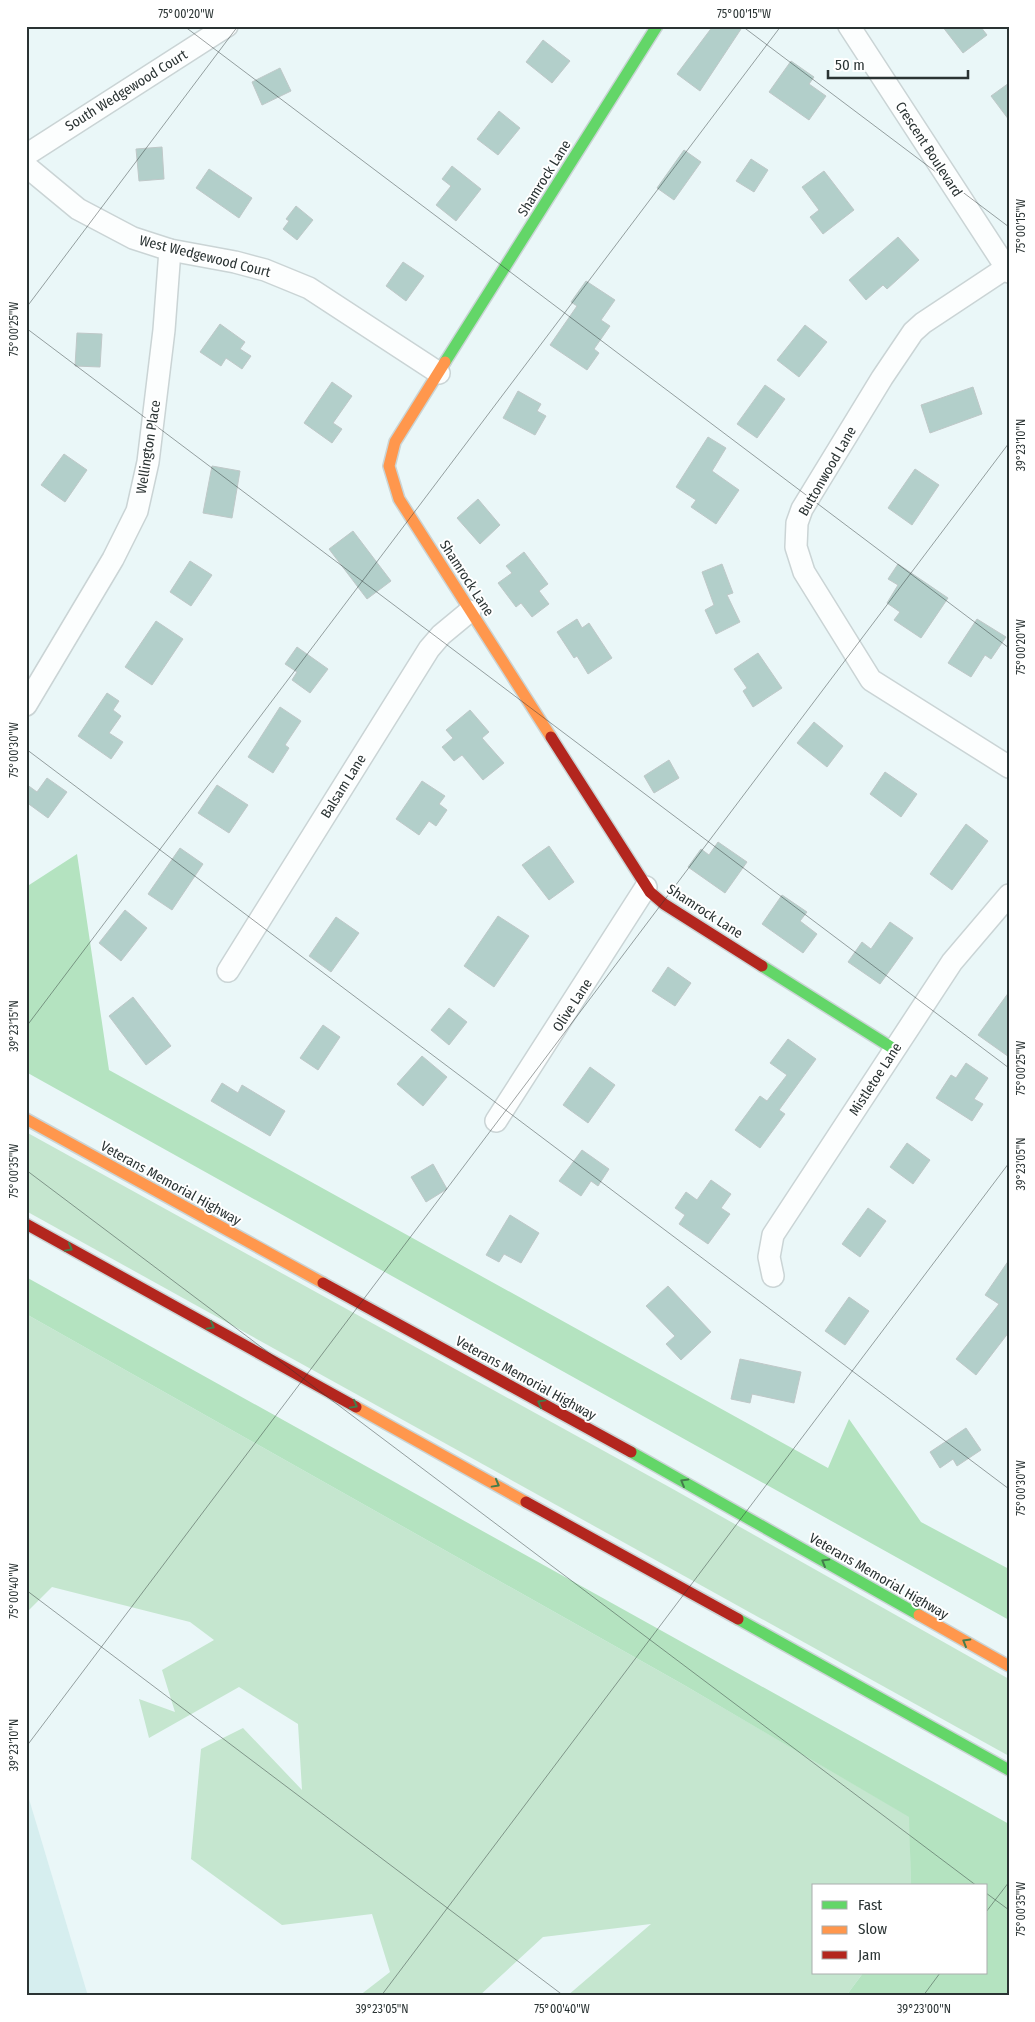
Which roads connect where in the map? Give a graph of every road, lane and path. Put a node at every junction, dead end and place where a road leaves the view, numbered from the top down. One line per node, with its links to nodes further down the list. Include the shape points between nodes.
1 (227, 26): 4 (street, South Wedgewood Court)
2 (657, 26): 8 (main road, Shamrock Lane)
3 (849, 26): 7 (street, Crescent Boulevard)
4 (26, 155)
5 (26, 166): 6 (street, West Wedgewood Court, via 84,212 133,238)
6 (170, 250): 8 (street, West Wedgewood Court, via 265,270 309,288); 10 (street, Wellington Place, via 148,462 137,510 113,559)
7 (1008, 269): 11 (street, Buttonwood Lane, via 922,323 913,332 802,509 797,523 796,547 804,572 871,680)
8 (439, 373): 9 (main road, Shamrock Lane, via 395,442 389,466 398,499)
9 (470, 611): 12 (main road, Shamrock Lane); 14 (street, Balsam Lane, via 429,649)
10 (26, 705)
11 (1009, 767)
12 (646, 887): 15 (main road, Shamrock Lane, via 664,904); 17 (street, Olive Lane)
13 (1009, 895): 15 (street, Mistletoe Lane, via 952,962)
14 (228, 971)
15 (894, 1049): 19 (street, Mistletoe Lane, via 773,1235 769,1257)
16 (26, 1119): 20 (main road, Veterans Memorial Highway, one-way to 16, via 677,1478)
17 (496, 1121)
18 (26, 1224): 21 (main road, one-way to 21)
19 (773, 1276)
20 (1009, 1666)
21 (1009, 1770)

